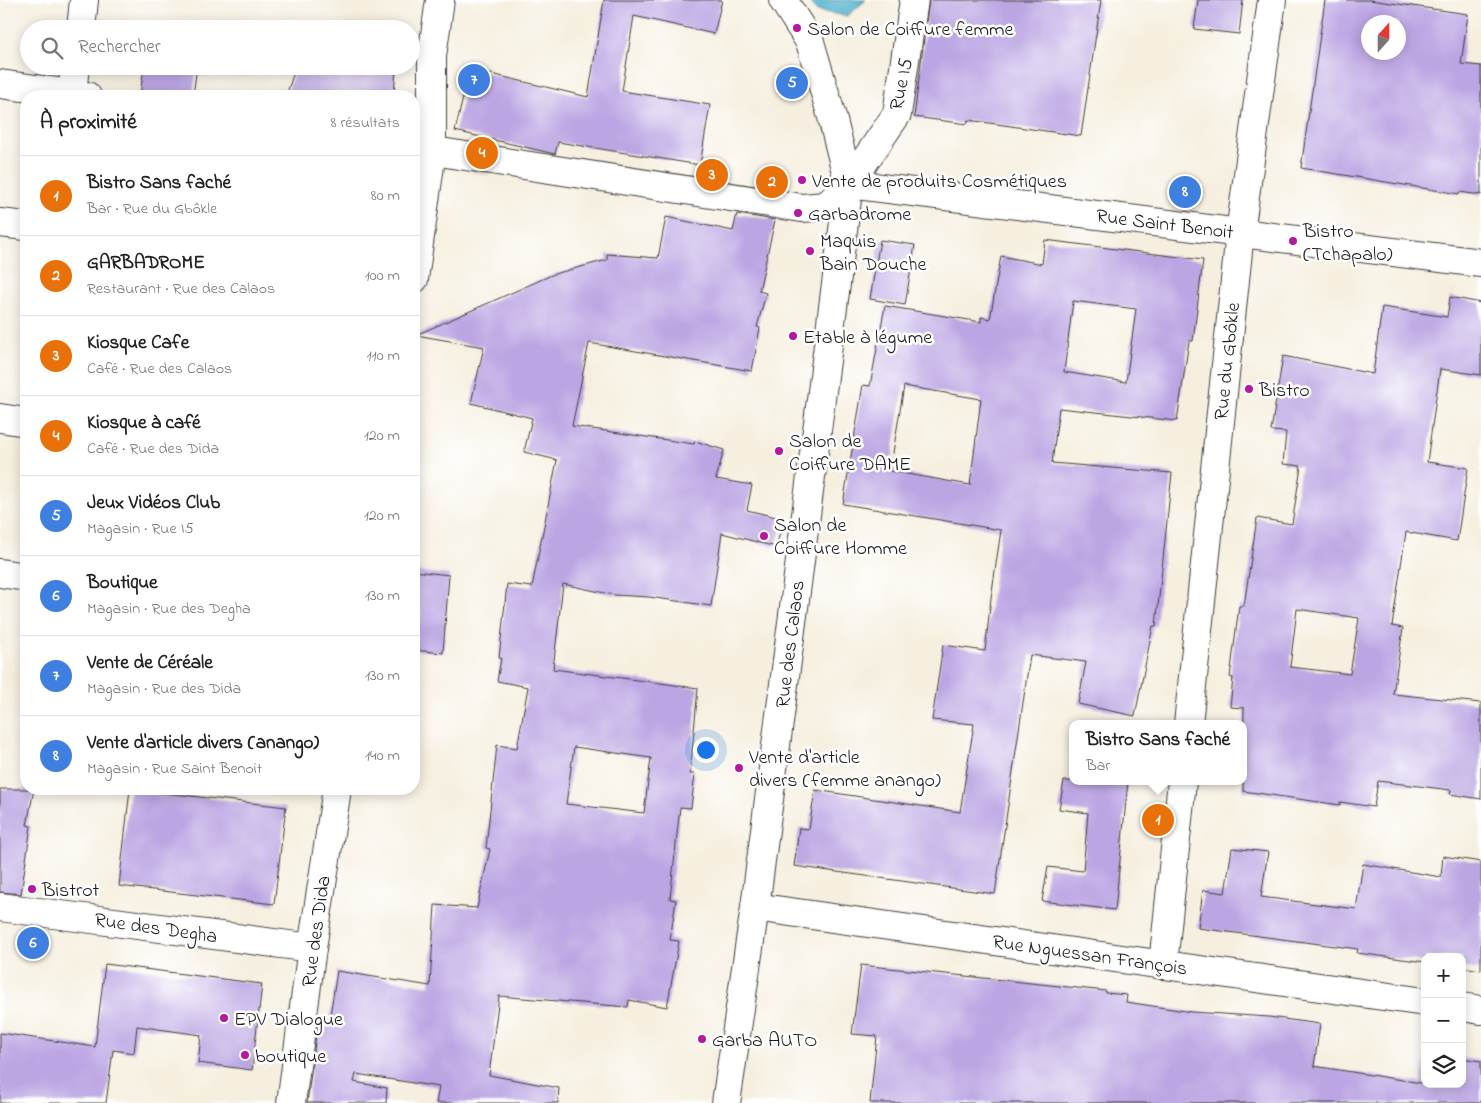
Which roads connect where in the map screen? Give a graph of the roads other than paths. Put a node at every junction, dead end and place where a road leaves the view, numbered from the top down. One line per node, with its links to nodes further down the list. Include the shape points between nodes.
1 (84, 0): 6 (street)
2 (440, 0): 11 (street)
3 (783, 0): 12 (street, via 810,42)
4 (914, 0): 12 (street, Rue I5, via 897,114)
5 (1272, 0): 16 (street, Rue du Gbôkle)
6 (81, 20)
7 (77, 75): 10 (street)
8 (0, 84): 9 (street)
9 (43, 90)
10 (78, 90)
11 (423, 150): 12 (street, Rue I5, via 802,208 826,206); 13 (street)
12 (849, 184): 16 (street, Rue Saint Benoit); 26 (street, Rue des Calaos)
13 (420, 193)
14 (0, 223): 15 (street)
15 (20, 225)
16 (1240, 233): 17 (street, Rue Saint Benoit); 22 (street, Rue du Gbôkle)
17 (1481, 263)
18 (0, 418): 19 (street)
19 (20, 421)
20 (0, 573): 21 (street)
21 (20, 576)
22 (1188, 720)
23 (1182, 785): 28 (street)
24 (336, 795): 27 (street, Rue des Dida)
25 (0, 907): 27 (street, Rue des Degha)
26 (754, 907): 28 (street, Rue Nguessan François); 33 (street, Rue des Calaos)
27 (312, 948): 32 (street, Rue des Dida)
28 (1163, 965): 29 (street, Rue Nguessan François)
29 (1421, 1001)
30 (1466, 1008): 31 (street)
31 (1481, 1010)
32 (291, 1103)
33 (726, 1103)

